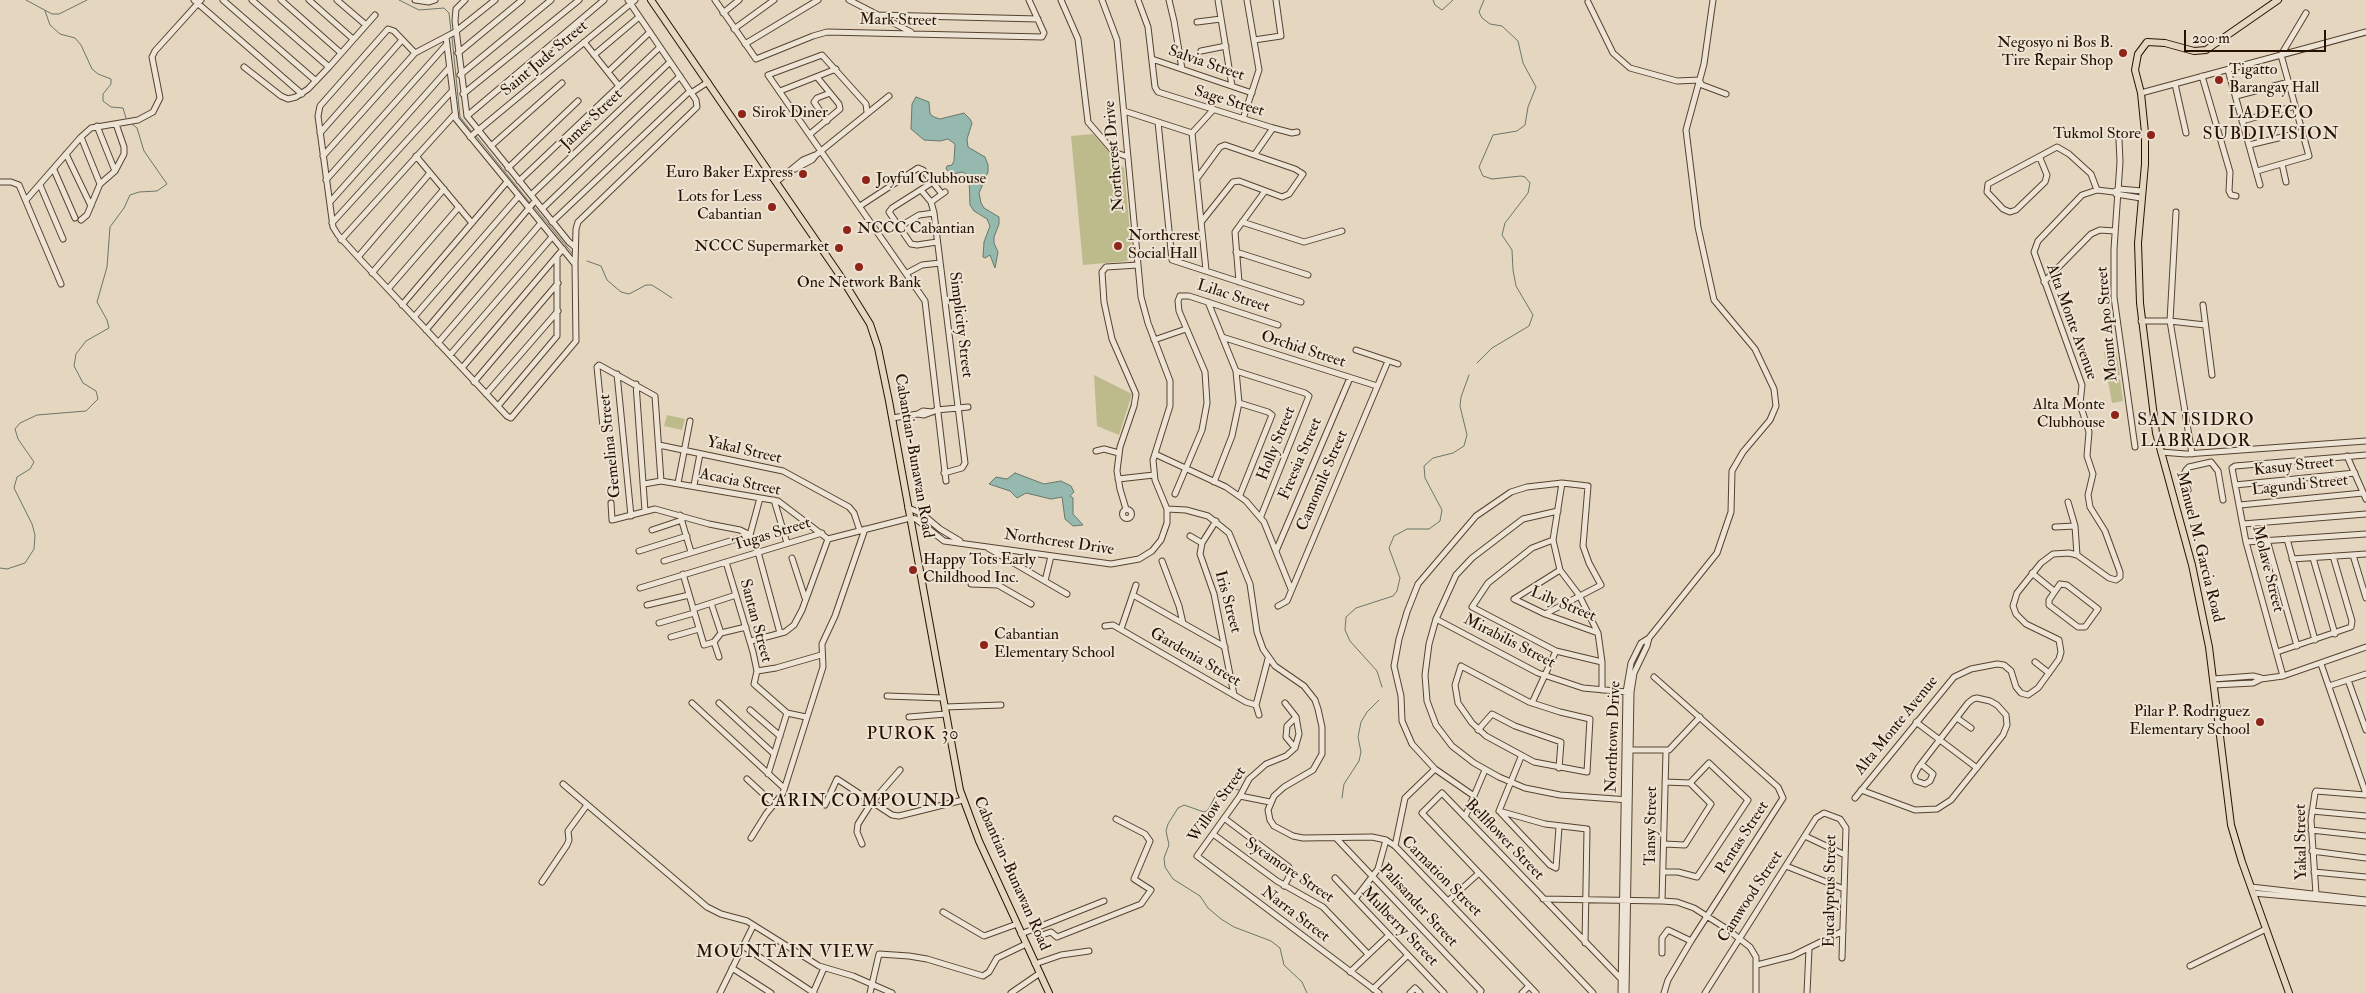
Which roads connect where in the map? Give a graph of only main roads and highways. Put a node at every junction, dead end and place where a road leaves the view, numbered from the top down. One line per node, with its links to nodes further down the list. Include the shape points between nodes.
1 (651, 0): 3 (main road, Cabantian-Bunawan Road, via 870,324 882,366 963,800)
2 (2278, 0): 4 (main road, Manuel M. Garcia Road, via 2206,50 2194,51 2156,41 2144,44 2136,60 2136,70 2145,133 2138,243 2141,322 2161,452 2192,565 2213,682 2231,825)
3 (1049, 993)
4 (2289, 993)

